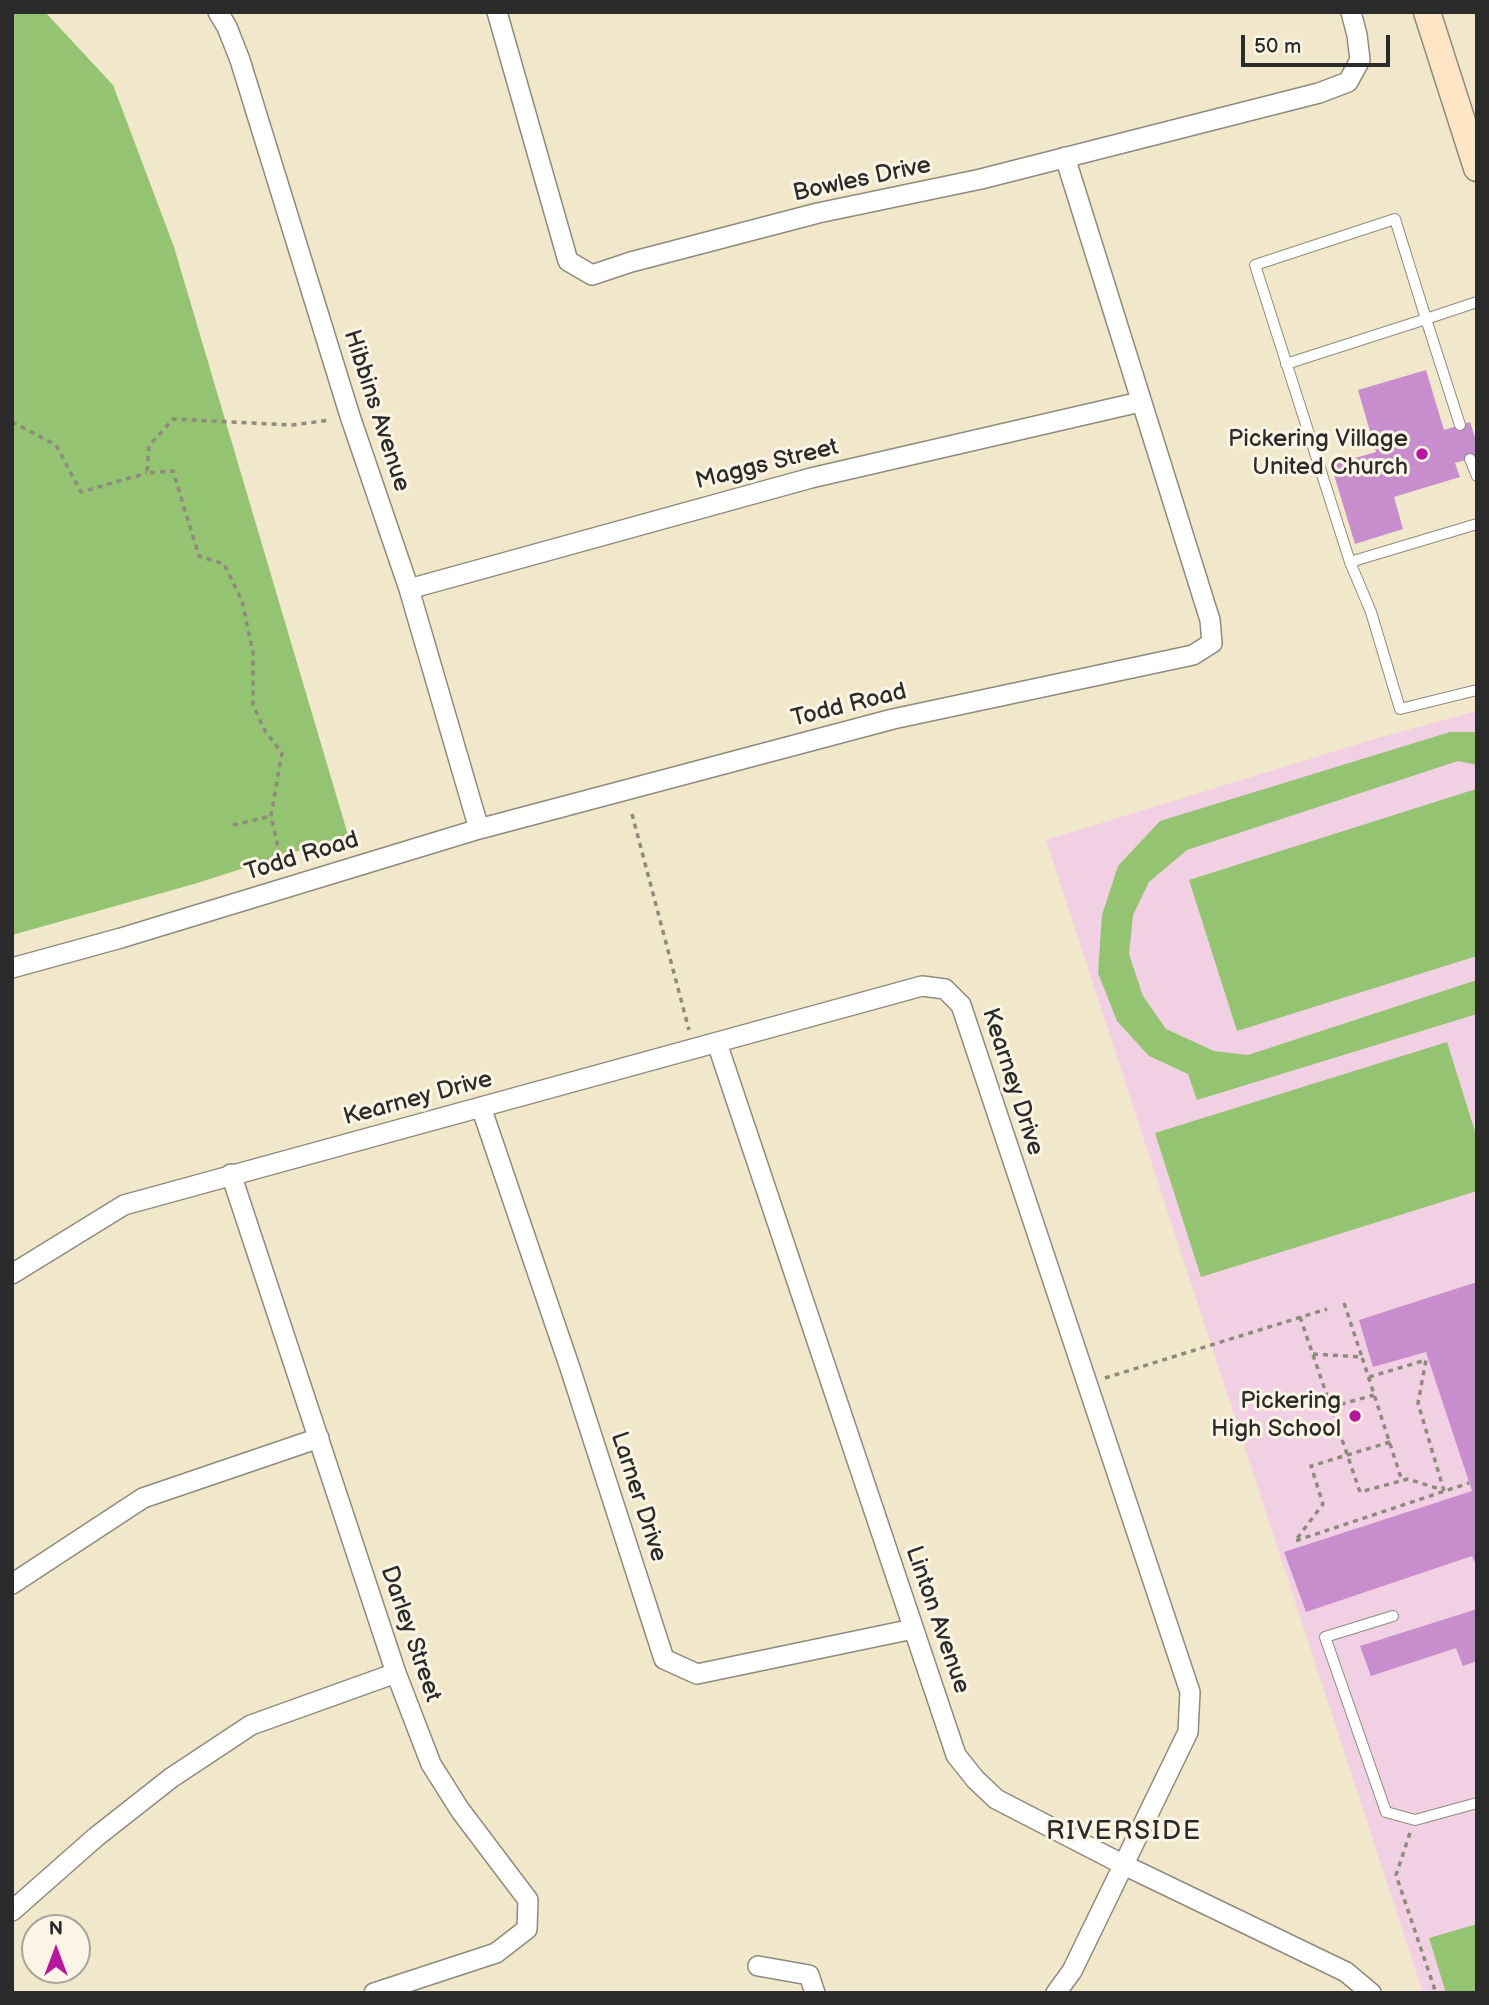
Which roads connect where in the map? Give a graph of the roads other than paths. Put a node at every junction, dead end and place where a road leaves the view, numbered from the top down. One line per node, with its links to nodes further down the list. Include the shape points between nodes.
1 (218, 12): 16 (street, Hibbins Avenue, via 240,60 350,416)
2 (497, 12): 5 (street, Bowles Drive, via 568,261 592,275 818,214)
3 (1351, 12): 5 (street, Bowles Drive, via 1360,60 1348,82)
4 (1427, 12): 6 (street)
5 (1065, 157): 10 (street, Todd Road)
6 (1477, 168)
7 (1477, 302): 8 (lane)
8 (1426, 319): 9 (lane); 9 (lane, via 1395,219 1255,265); 11 (lane)
9 (1286, 364): 15 (lane)
10 (1140, 402): 16 (street, Maggs Street, via 811,478); 18 (street, Todd Road, via 1210,620 1212,643 1193,654 893,719)
11 (1460, 425)
12 (1470, 459): 13 (lane)
13 (1477, 476)
14 (1477, 524): 15 (lane)
15 (1350, 562): 17 (lane, via 1371,612 1400,709)
16 (409, 589): 18 (street, Hibbins Avenue)
17 (1477, 690)
18 (479, 829): 19 (street, Todd Road)
19 (12, 968)
20 (717, 1043): 21 (street, Kearney Drive); 27 (street, Linton Avenue); 30 (street, Kearney Drive, via 922,986 945,989 961,1004 1190,1692 1188,1732)
21 (481, 1107): 22 (street, Kearney Drive); 27 (street, Larner Drive, via 664,1659 697,1674)
22 (231, 1174): 23 (street, Kearney Drive, via 124,1205); 24 (street, Darley Street)
23 (12, 1274)
24 (318, 1438): 25 (street, via 143,1498); 28 (street, Darley Street)
25 (12, 1584)
26 (1393, 1616): 29 (lane, via 1325,1637 1386,1812 1415,1820)
27 (913, 1629): 30 (street, Linton Avenue, via 956,1755 975,1779 996,1799)
28 (396, 1673): 31 (street, via 251,1725 171,1778); 33 (street, Darley Street, via 431,1764 528,1900 527,1929 496,1953)
29 (1477, 1803)
30 (1122, 1864): 35 (street, Kearney Drive, via 1072,1970); 36 (street, Linton Avenue, via 1346,1972)
31 (12, 1911)
32 (758, 1966): 34 (street, via 809,1975)
33 (374, 1993)
34 (815, 1993)
35 (1056, 1993)
36 (1371, 1993)

